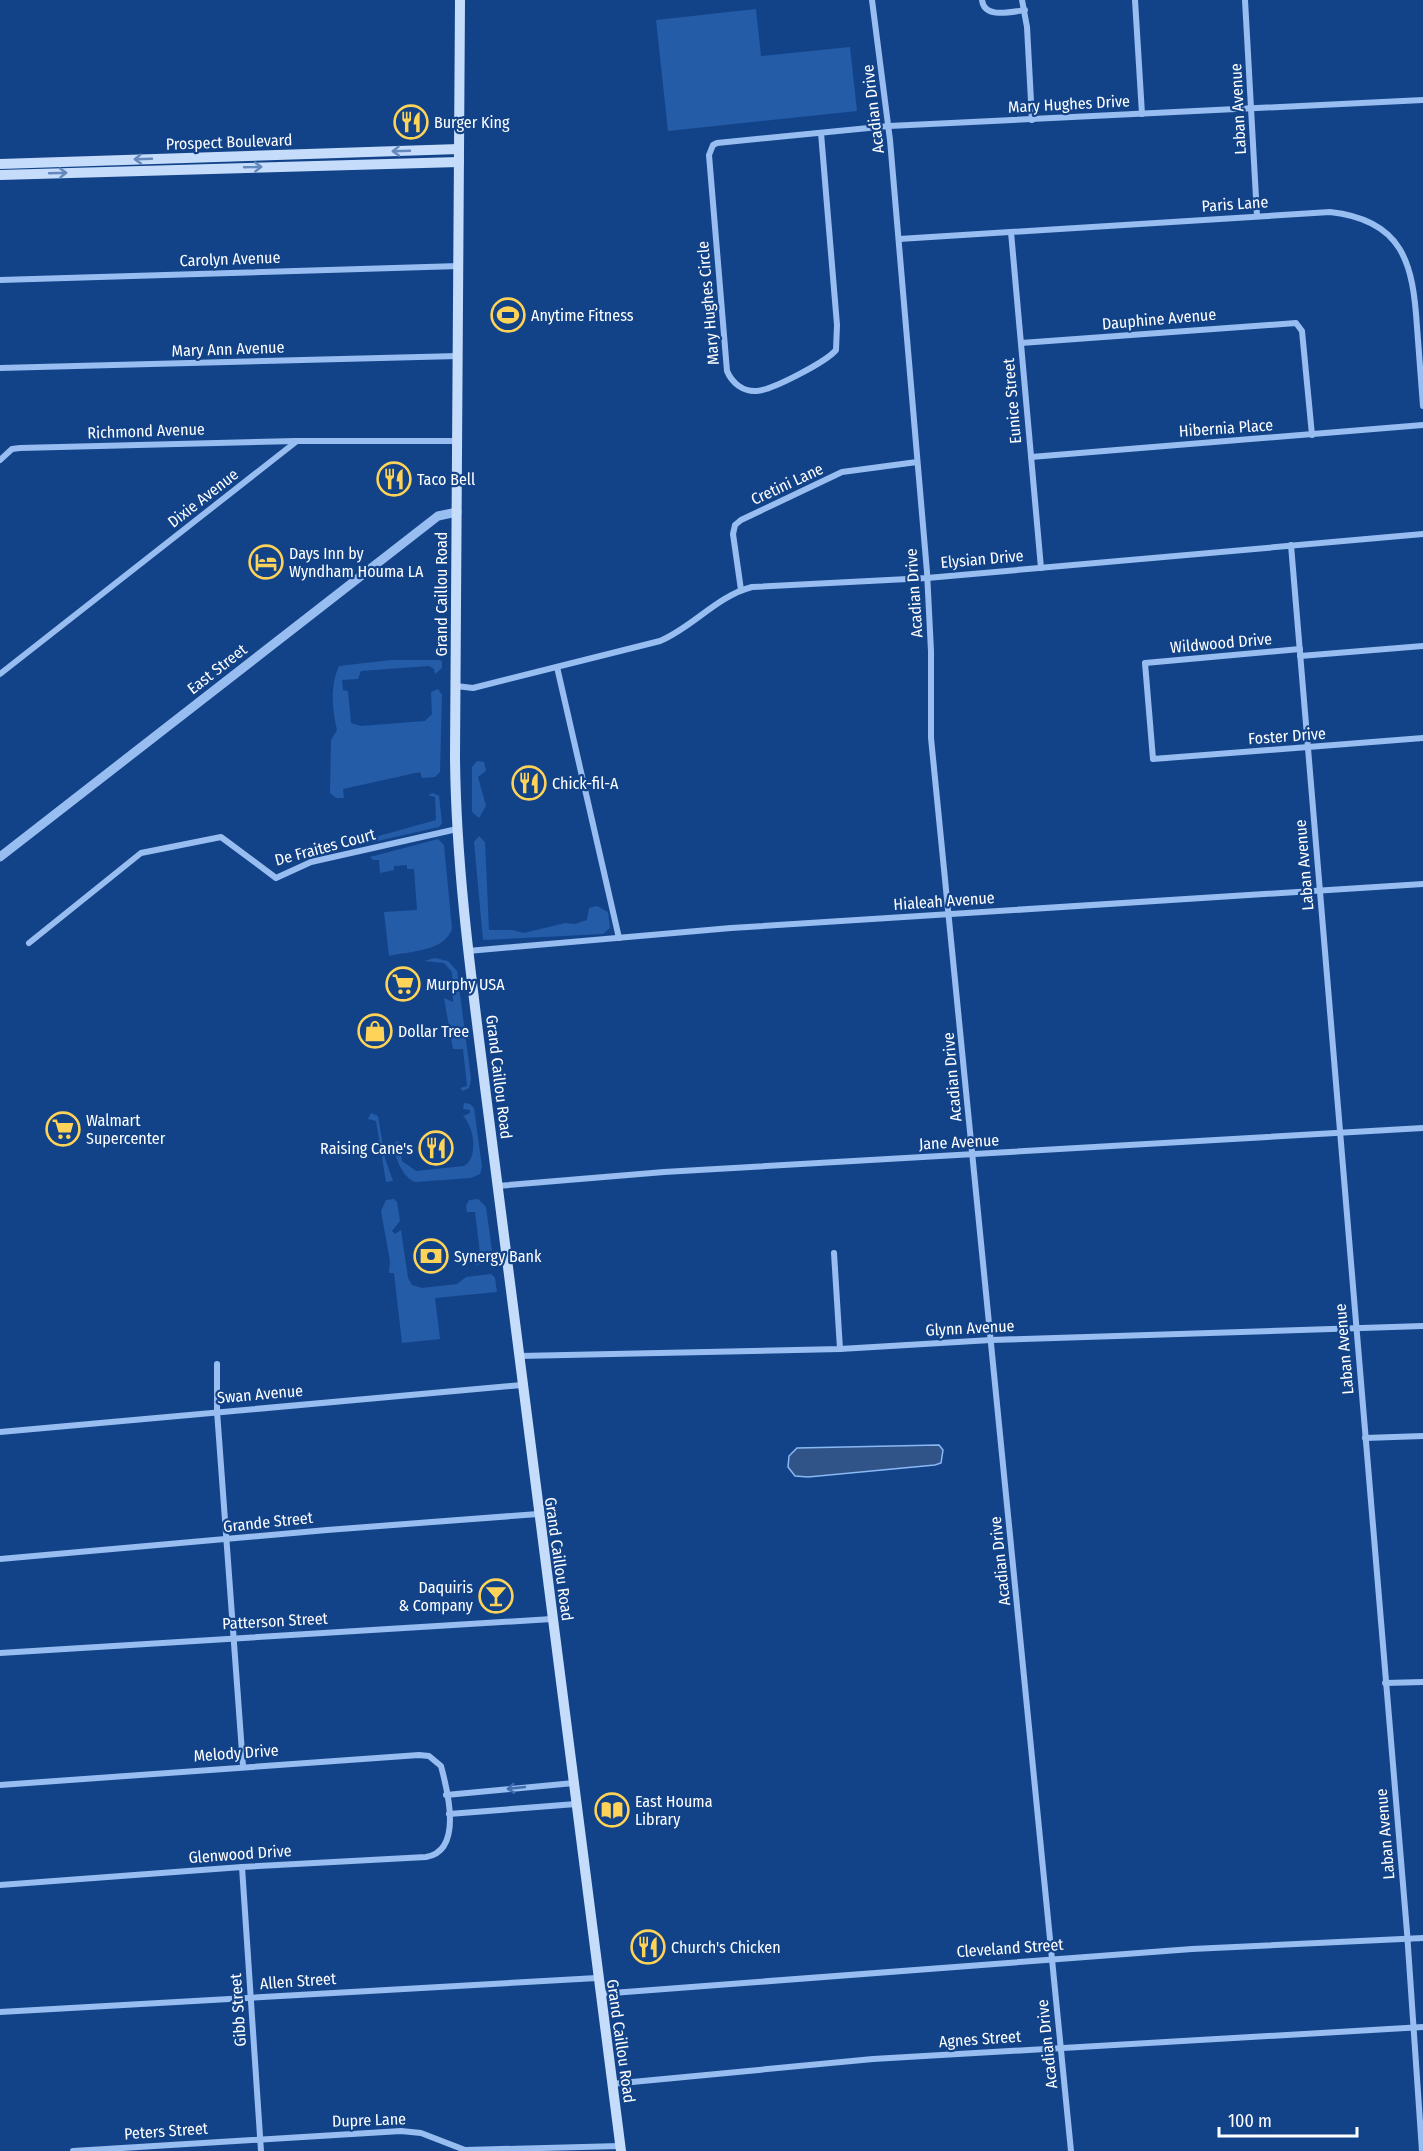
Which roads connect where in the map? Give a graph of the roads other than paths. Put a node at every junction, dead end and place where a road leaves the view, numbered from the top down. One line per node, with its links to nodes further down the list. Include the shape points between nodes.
1 (460, 0): 15 (main road, Grand Caillou Road)
2 (872, 0): 12 (street, Acadian Drive)
3 (982, 0): 7 (street, via 990,12)
4 (1022, 0): 7 (street)
5 (1135, 0): 10 (street)
6 (1245, 0): 9 (street, Laban Avenue)
7 (1025, 10): 11 (street)
8 (1423, 100): 9 (street, Mary Hughes Drive)
9 (1251, 109): 10 (street, Mary Hughes Drive); 19 (street, Laban Avenue)
10 (1142, 114): 11 (street, Mary Hughes Drive)
11 (1032, 120): 12 (street, Mary Hughes Drive)
12 (889, 126): 13 (street, Mary Hughes Drive); 21 (street, Acadian Drive)
13 (821, 133): 14 (street, Mary Hughes Drive); 14 (street, Mary Hughes Circle, via 836,350 822,363 756,391 736,384 728,371 709,155 710,148)
14 (717, 143)
15 (459, 149): 16 (main road, Grand Caillou Road); 17 (main road, Prospect Boulevard, one-way to 17)
16 (459, 162): 18 (main road, Prospect Boulevard, one-way to 16); 22 (main road, Grand Caillou Road)
17 (0, 164)
18 (0, 175)
19 (1257, 216): 20 (street, Paris Lane); 27 (street, Paris Lane, via 1349,214 1371,222 1400,249 1415,289)
20 (1011, 232): 21 (street, Paris Lane); 24 (street, Eunice Street)
21 (899, 239): 34 (street, Acadian Drive)
22 (460, 266): 23 (street, Carolyn Avenue); 25 (main road, Grand Caillou Road)
23 (0, 280)
24 (1021, 343): 29 (street, Dauphine Avenue, via 1289,322 1302,331); 32 (street, Eunice Street)
25 (458, 356): 26 (street, Mary Ann Avenue); 31 (main road, Grand Caillou Road)
26 (0, 368)
27 (1423, 406)
28 (1423, 425): 29 (street, Hibernia Place)
29 (1312, 435): 32 (street, Hibernia Place)
30 (297, 441): 31 (street); 33 (street, Richmond Avenue, via 20,448 12,449); 44 (street, Dixie Avenue)
31 (458, 441): 35 (main road, Grand Caillou Road)
32 (1031, 457): 38 (street, Eunice Street)
33 (0, 460)
34 (916, 462): 39 (street, Acadian Drive); 40 (street, Cretini Lane, via 842,472 741,520 735,525 734,534)
35 (457, 512): 45 (main road, Grand Caillou Road); 50 (street, East Street, via 438,516)
36 (1423, 534): 37 (street, Elysian Drive)
37 (1291, 545): 38 (street, Elysian Drive); 42 (street, Laban Avenue)
38 (1041, 568): 39 (street, Elysian Drive)
39 (927, 578): 40 (street, Elysian Drive); 53 (street, Acadian Drive, via 931,738)
40 (741, 590): 43 (street, Elysian Drive, via 669,637)
41 (1423, 646): 42 (street, Wildwood Drive)
42 (1300, 652): 47 (street, Laban Avenue); 48 (street, Wildwood Drive, via 1145,663)
43 (557, 667): 45 (street, Elysian Drive, via 473,688); 54 (street)
44 (0, 674)
45 (456, 686): 49 (main road, Grand Caillou Road)
46 (1423, 738): 47 (street, Foster Drive)
47 (1308, 748): 48 (street, Foster Drive); 52 (street, Laban Avenue)
48 (1152, 759)
49 (457, 829): 55 (street, De Fraites Court, via 311,862 276,878 220,837 141,853); 56 (main road, Grand Caillou Road)
50 (0, 857)
51 (1423, 884): 52 (street, Hialeah Avenue)
52 (1320, 891): 53 (street, Hialeah Avenue); 58 (street, Laban Avenue)
53 (948, 914): 54 (street, Hialeah Avenue); 59 (street, Acadian Drive)
54 (619, 938): 56 (street, Hialeah Avenue)
55 (29, 943)
56 (468, 951): 60 (main road, Grand Caillou Road)
57 (1423, 1128): 58 (street, Jane Avenue)
58 (1340, 1133): 59 (street, Jane Avenue); 63 (street, Laban Avenue)
59 (973, 1154): 60 (street, Jane Avenue); 64 (street, Acadian Drive)
60 (497, 1186): 66 (main road, Grand Caillou Road)
61 (834, 1253): 65 (street)
62 (1423, 1326): 63 (street, Glynn Avenue)
63 (1355, 1328): 64 (street, Glynn Avenue); 72 (street, Laban Avenue)
64 (991, 1340): 65 (street, Glynn Avenue); 91 (street, Acadian Drive)
65 (840, 1349): 66 (street, Glynn Avenue)
66 (519, 1356): 68 (main road, Grand Caillou Road)
67 (217, 1364): 69 (street)
68 (522, 1385): 69 (street, Swan Avenue); 73 (main road, Grand Caillou Road)
69 (218, 1411): 70 (street, Swan Avenue); 74 (street)
70 (0, 1432)
71 (1423, 1436): 72 (street)
72 (1365, 1438): 80 (street, Laban Avenue)
73 (538, 1514): 74 (street, Grande Street); 76 (main road, Grand Caillou Road)
74 (229, 1540): 75 (street, Grande Street); 77 (street)
75 (0, 1559)
76 (552, 1619): 77 (street, Patterson Street); 82 (main road, Grand Caillou Road)
77 (234, 1637): 78 (street, Patterson Street); 81 (street)
78 (0, 1653)
79 (1423, 1682): 80 (street)
80 (1386, 1683): 90 (street, Laban Avenue)
81 (243, 1766): 83 (street, Melody Drive); 84 (street, Melody Drive, via 429,1756 441,1766)
82 (574, 1783): 84 (street, one-way to 84); 85 (main road, Grand Caillou Road)
83 (0, 1785)
84 (446, 1795): 86 (street, Melody Drive)
85 (576, 1804): 86 (street); 92 (main road, Grand Caillou Road)
86 (448, 1814): 87 (street, Glenwood Drive, via 448,1840 434,1856)
87 (242, 1867): 88 (street, Glenwood Drive); 94 (street, Gibb Street)
88 (0, 1886)
89 (1423, 1938): 90 (street, Cleveland Street)
90 (1407, 1939): 91 (street, Cleveland Street); 97 (street, Laban Avenue)
91 (1052, 1959): 93 (street, Cleveland Street); 98 (street, Acadian Drive)
92 (597, 1978): 93 (main road, Grand Caillou Road); 94 (street, Allen Street)
93 (599, 1994): 99 (main road, Grand Caillou Road)
94 (251, 1997): 95 (street, Allen Street); 100 (street, Gibb Street)
95 (0, 2012)
96 (1423, 2027): 97 (street, Agnes Street)
97 (1413, 2028): 98 (street, Agnes Street); 105 (street, Laban Avenue)
98 (1061, 2047): 99 (street, Agnes Street, via 825,2062); 104 (street, Acadian Drive)
99 (611, 2084): 101 (main road, Grand Caillou Road)
100 (260, 2139): 101 (street, Dupre Lane, via 401,2131 421,2133 465,2150); 102 (street, Peters Street); 103 (street, Gibb Street)
101 (620, 2149)
102 (72, 2151)
103 (261, 2151)
104 (1071, 2151)
105 (1422, 2151)

